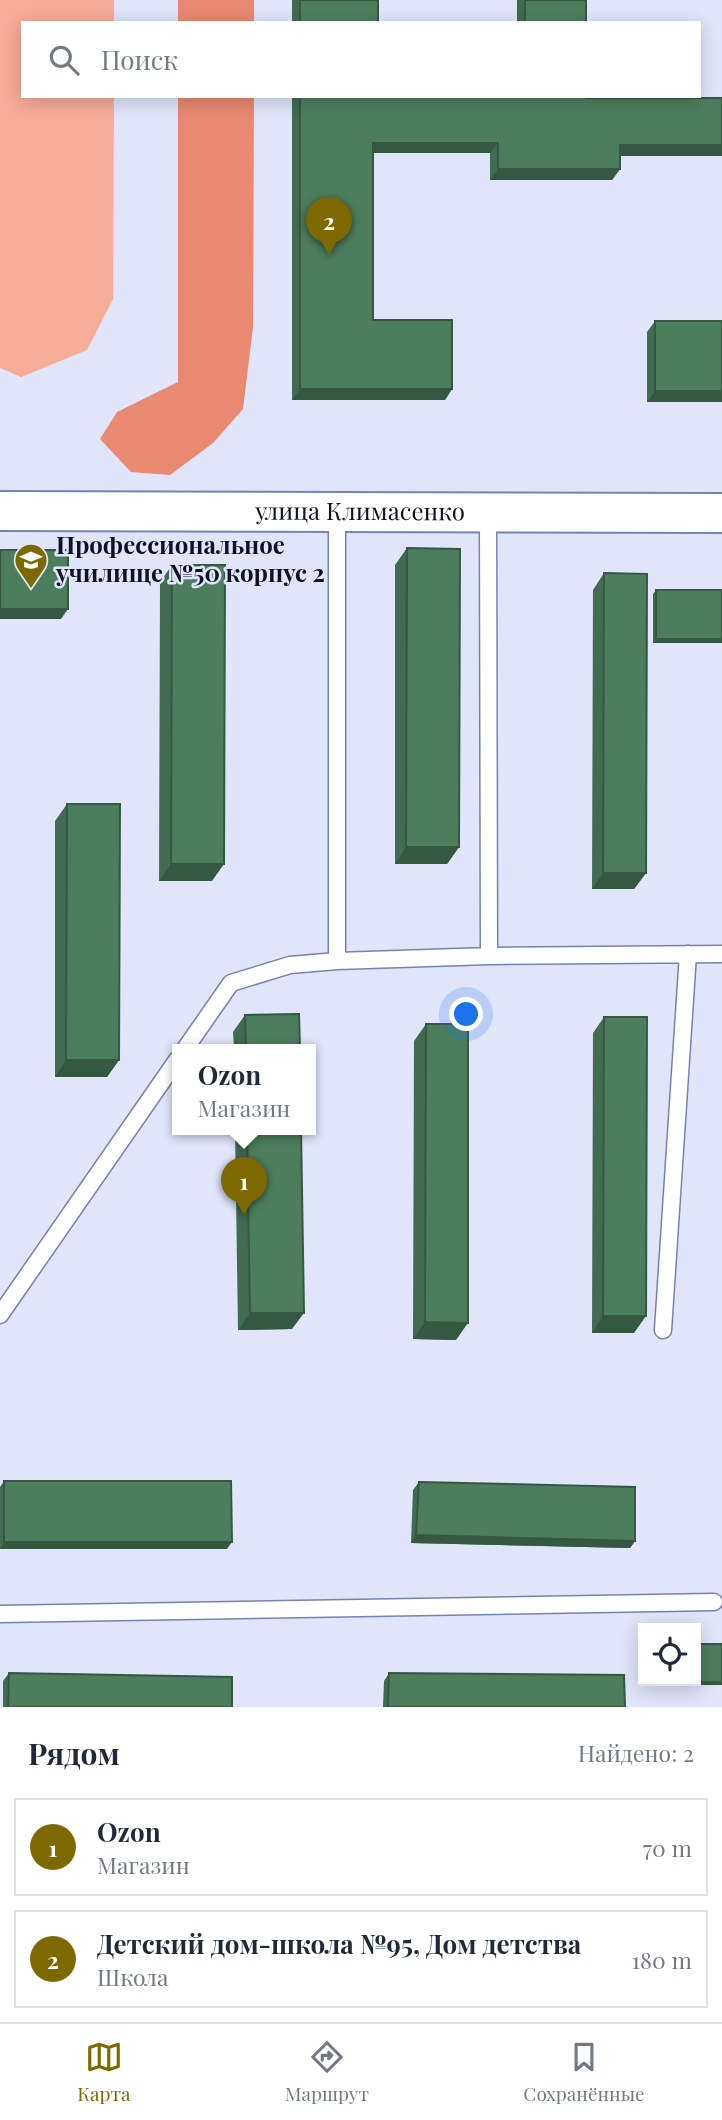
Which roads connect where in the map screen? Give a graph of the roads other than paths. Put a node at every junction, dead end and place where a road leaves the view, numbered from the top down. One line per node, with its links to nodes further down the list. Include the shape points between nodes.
1 (0, 511): 3 (street, улица Климасенко)
2 (488, 511): 3 (street, улица Климасенко); 4 (street, улица Климасенко); 7 (lane)
3 (338, 513): 8 (lane)
4 (722, 513)
5 (688, 954): 6 (lane); 7 (lane); 12 (lane)
6 (722, 954)
7 (489, 956): 8 (lane)
8 (337, 961): 9 (lane, via 290,965 231,983)
9 (188, 1044)
10 (172, 1067): 11 (lane)
11 (0, 1315)
12 (663, 1330)
13 (714, 1602): 14 (lane)
14 (0, 1614)

